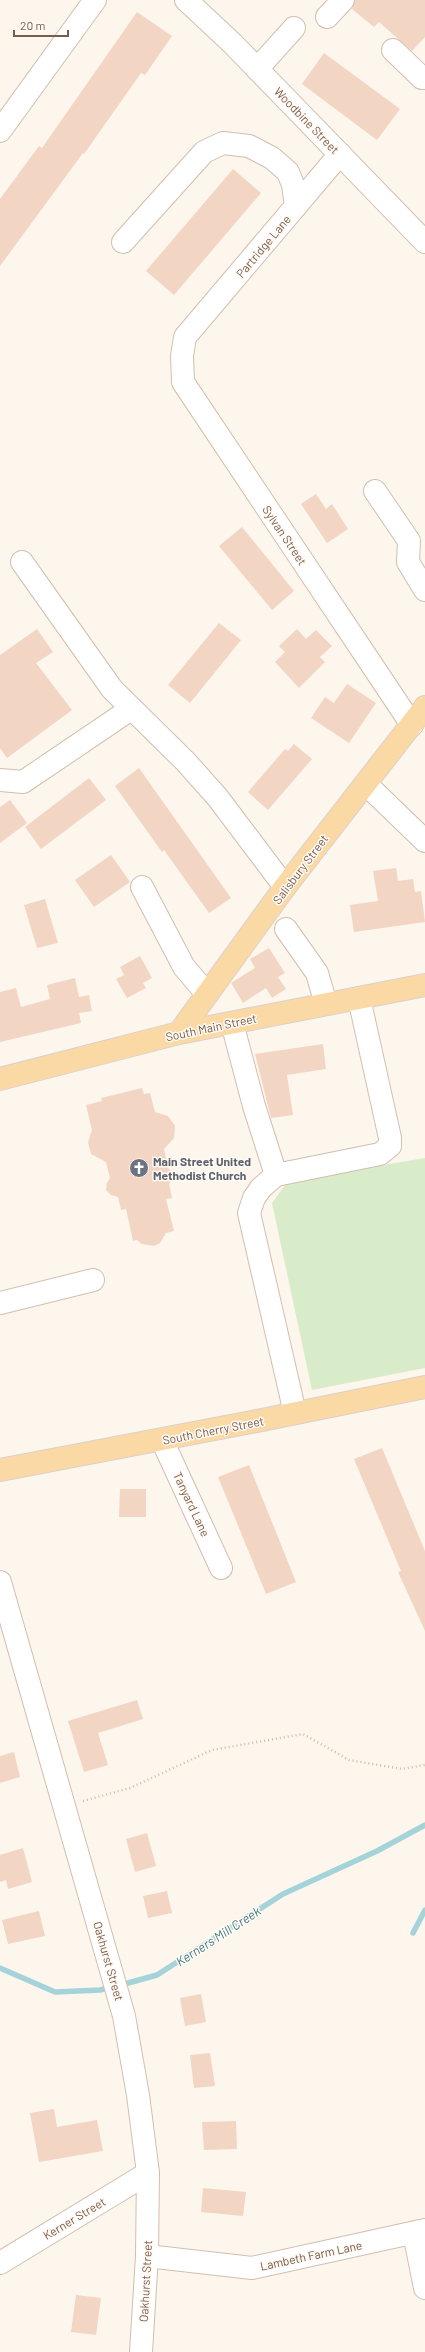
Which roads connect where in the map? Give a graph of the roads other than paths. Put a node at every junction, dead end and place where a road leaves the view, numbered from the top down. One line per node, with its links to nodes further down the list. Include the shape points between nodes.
1 (95, 0): 9 (street)
2 (186, 0): 7 (street, Woodbine Street)
3 (343, 0): 4 (street)
4 (327, 17)
5 (294, 28): 7 (street)
6 (392, 50): 8 (street)
7 (257, 68): 10 (street, Woodbine Street)
8 (425, 78)
9 (0, 131)
10 (340, 154): 11 (street, Partridge Lane); 13 (street, Woodbine Street)
11 (296, 206): 12 (street, via 288,172 272,158 249,146 223,143 204,152); 14 (street, Partridge Lane)
12 (123, 242)
13 (425, 242)
14 (185, 337): 20 (street, Sylvan Street, via 182,356 183,382)
15 (375, 491): 17 (street, via 409,541 408,562)
16 (22, 562): 19 (street, via 112,689)
17 (425, 590)
18 (425, 707): 20 (main road, Salisbury Street)
19 (131, 709): 21 (street, via 23,782); 25 (street, via 207,786)
20 (412, 725): 22 (main road, Salisbury Street)
21 (0, 780)
22 (366, 784): 23 (street); 25 (main road, Salisbury Street)
23 (425, 841)
24 (142, 887): 28 (street, via 184,967)
25 (285, 887): 28 (main road, Salisbury Street)
26 (286, 929): 30 (street, via 317,973)
27 (425, 985): 29 (main road, South Main Street)
28 (208, 994): 32 (main road, Salisbury Street)
29 (359, 998): 30 (main road, South Main Street); 34 (street, via 390,1146 380,1154)
30 (326, 1004): 31 (main road, South Main Street)
31 (232, 1023): 32 (main road, South Main Street); 34 (street)
32 (179, 1033): 33 (main road, South Main Street)
33 (0, 1079)
34 (276, 1175): 38 (street, via 261,1188 249,1213)
35 (93, 1280): 36 (street)
36 (0, 1303)
37 (425, 1387): 38 (main road, South Cherry Street)
38 (295, 1413): 39 (main road, South Cherry Street)
39 (162, 1440): 40 (main road, South Cherry Street); 41 (street, Tanyard Lane)
40 (0, 1470)
41 (221, 1568)
42 (0, 1582): 43 (street, Oakhurst Street, via 124,2016 138,2094)
43 (148, 2173): 45 (street, Oakhurst Street); 46 (street, Kerner Street)
44 (419, 2232): 45 (street, Lambeth Farm Lane, via 252,2268); 47 (street)
45 (147, 2256): 48 (street, Oakhurst Street)
46 (0, 2263)
47 (425, 2288)
48 (141, 2352)

